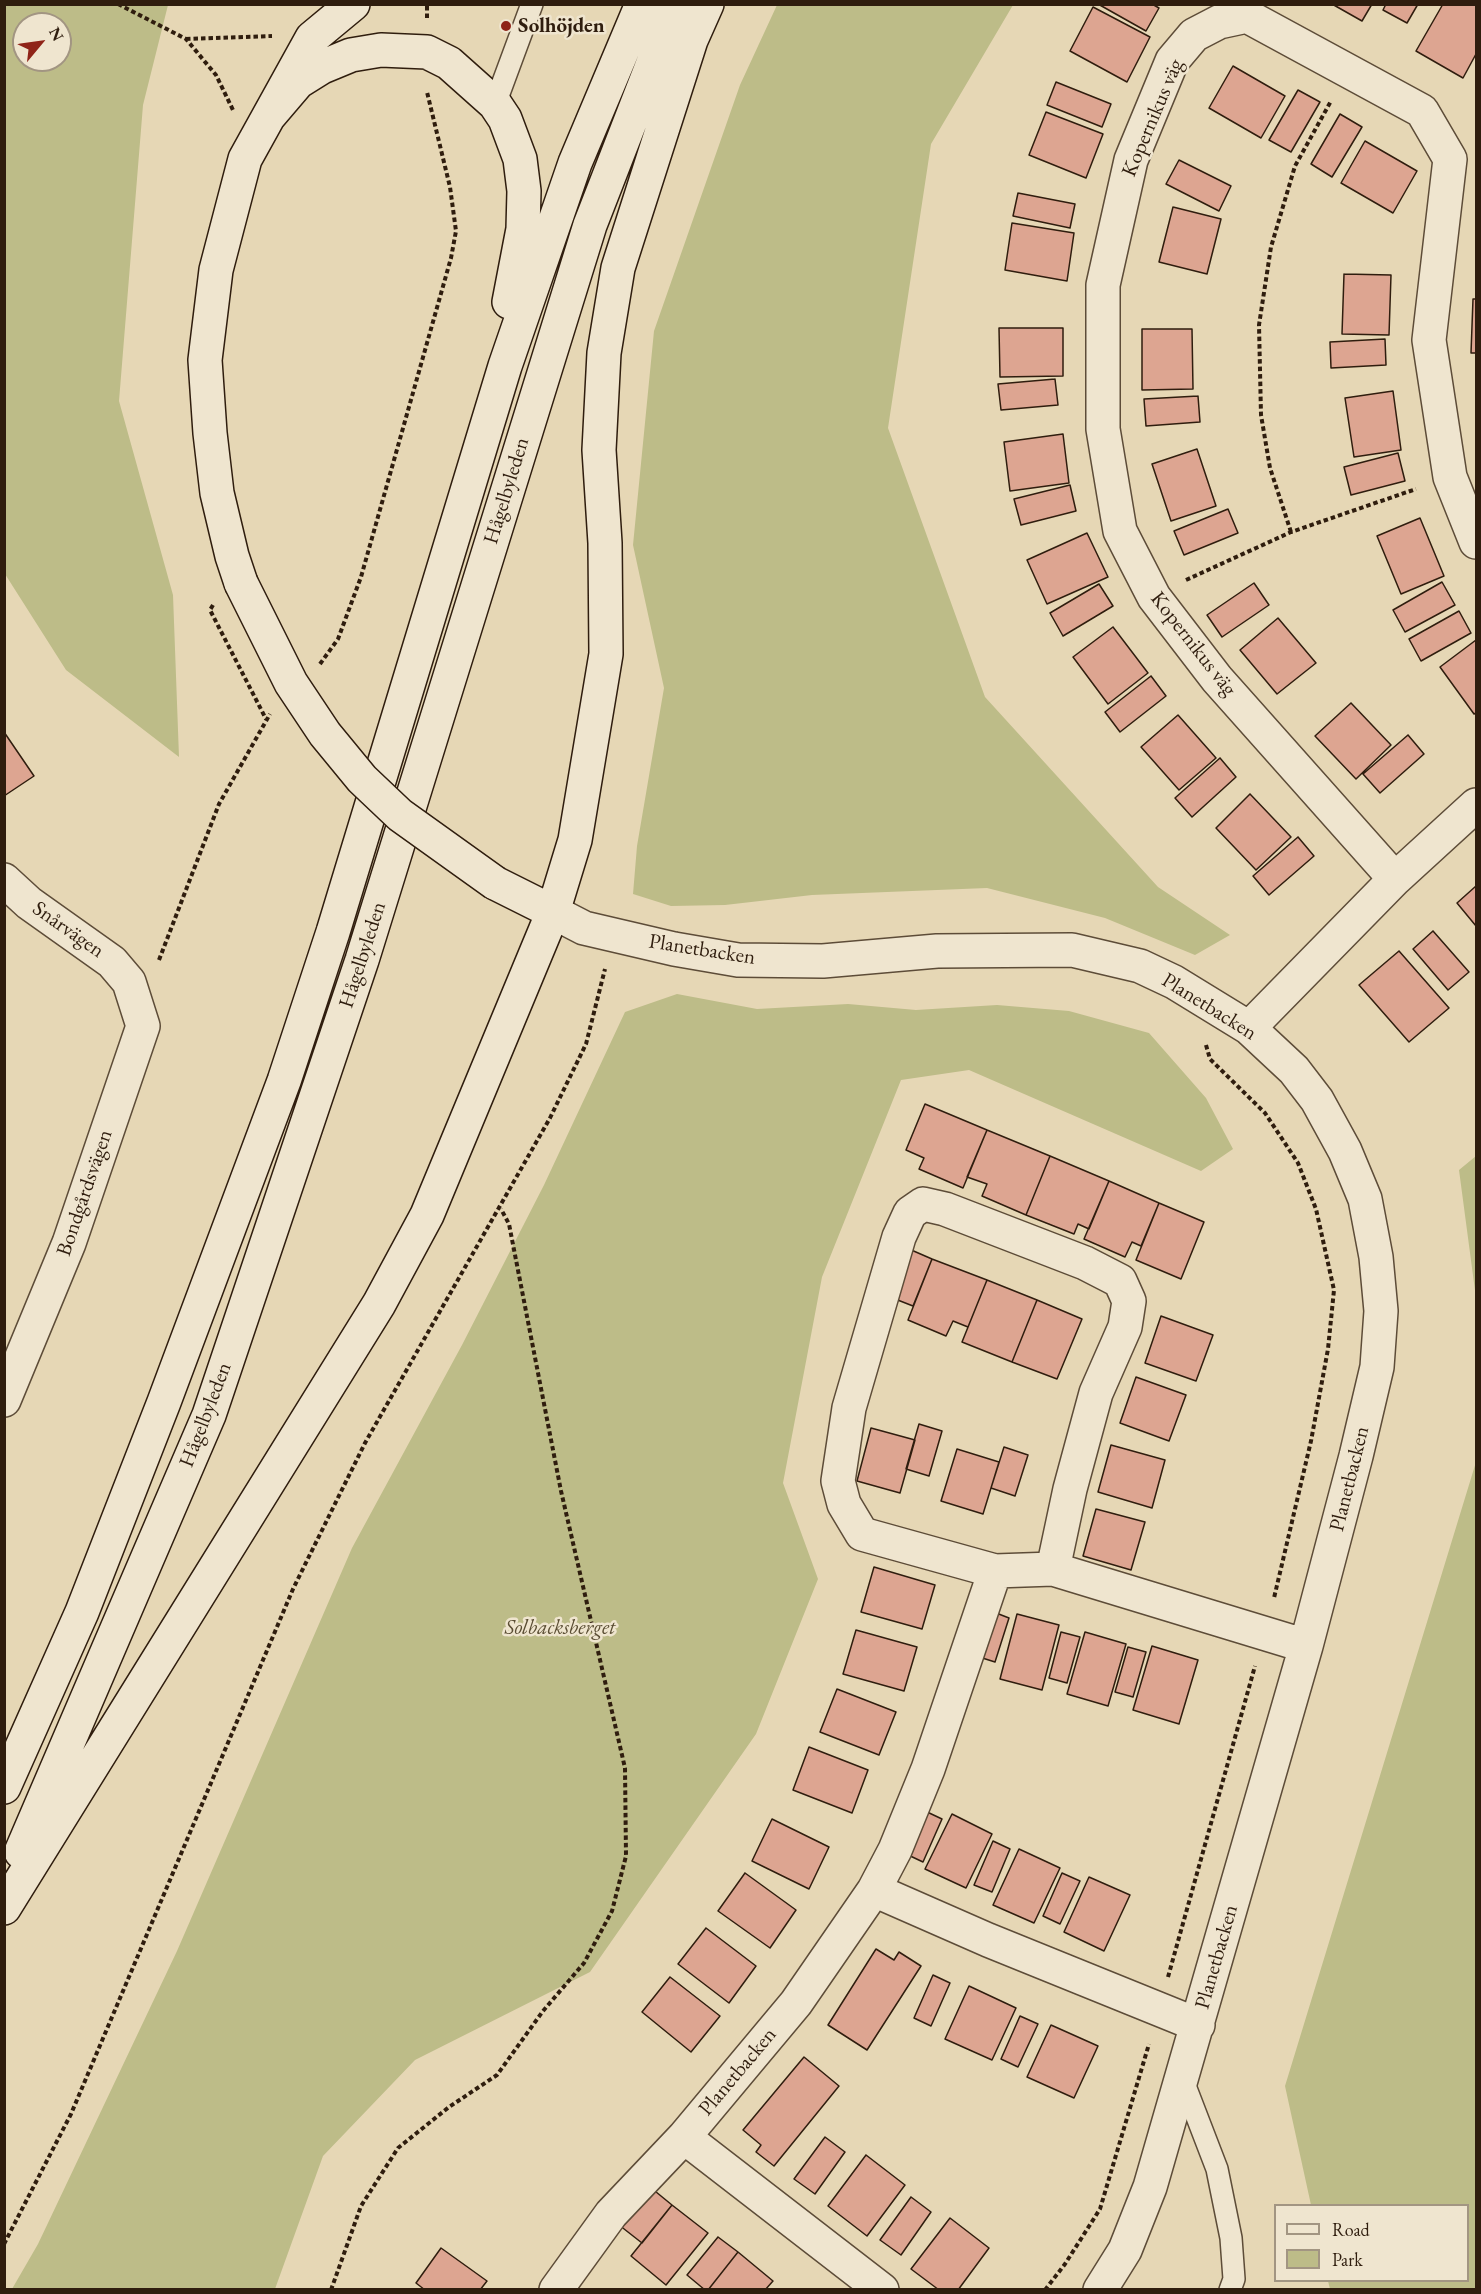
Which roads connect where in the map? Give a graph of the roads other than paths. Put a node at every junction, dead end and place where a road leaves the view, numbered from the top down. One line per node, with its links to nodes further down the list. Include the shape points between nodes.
1 (353, 4): 7 (main road, via 312,38)
2 (532, 4): 6 (lane)
3 (642, 4): 8 (main road, Hågelbyleden, via 575,163 505,366)
4 (676, 4): 21 (main road, Hågelbyleden, via 590,225 359,971 209,1414)
5 (707, 4): 13 (main road, via 616,278 604,353 599,450 606,654 575,840)
6 (495, 104): 7 (main road, via 449,63 427,52 381,50 351,55 322,67 298,82); 8 (main road, via 520,159 523,229)
7 (269, 116): 13 (main road, Planetbacken, bridge, via 245,159 232,207 216,270 205,360 217,494 241,582 291,683 362,779 400,815 495,883)
8 (470, 484): 20 (main road, Hågelbyleden, via 284,1081 82,1612)
9 (1476, 542): 11 (main road, Kopernikus väg, via 1450,477 1429,340 1450,159 1422,111 1247,16 1219,21 1194,35 1172,61 1131,160 1103,285 1103,429 1120,531 1154,597 1217,678)
10 (1476, 806): 11 (main road)
11 (1395, 879): 15 (main road)
12 (4, 880): 14 (main road, Snårvägen, via 29,903 112,962)
13 (553, 912): 15 (main road, Planetbacken, via 584,928 738,960 823,961 937,951 1072,950 1140,966); 23 (main road, via 431,1205 379,1304)
14 (129, 982): 16 (main road, Bondgårdsvägen, via 143,1026 69,1243)
15 (1249, 1028): 19 (main road, Planetbacken, via 1294,1070 1317,1100 1345,1150 1365,1199 1381,1311 1377,1367)
16 (4, 1400)
17 (1053, 1569): 18 (main road); 18 (main road, via 1093,1404 1125,1327 1129,1301 1120,1281 1085,1263 923,1204 910,1213 899,1237 849,1408 837,1481 844,1504 862,1534); 19 (main road)
18 (994, 1571): 22 (main road, Planetbacken, via 928,1769)
19 (1306, 1646): 24 (main road, Planetbacken)
20 (4, 1787)
21 (4, 1890)
22 (874, 1890): 24 (main road, Planetbacken); 26 (main road, Planetbacken, via 796,2003)
23 (4, 1908)
24 (1198, 2025): 25 (main road, Planetbacken)
25 (1181, 2077): 29 (main road, Planetbacken, via 1150,2187 1125,2250); 30 (lane, via 1217,2169 1231,2238 1234,2279)
26 (684, 2137): 27 (main road, Planetbacken, via 611,2214); 28 (main road, Planetbacken)
27 (556, 2289)
28 (882, 2289)
29 (1100, 2289)
30 (1230, 2289)

